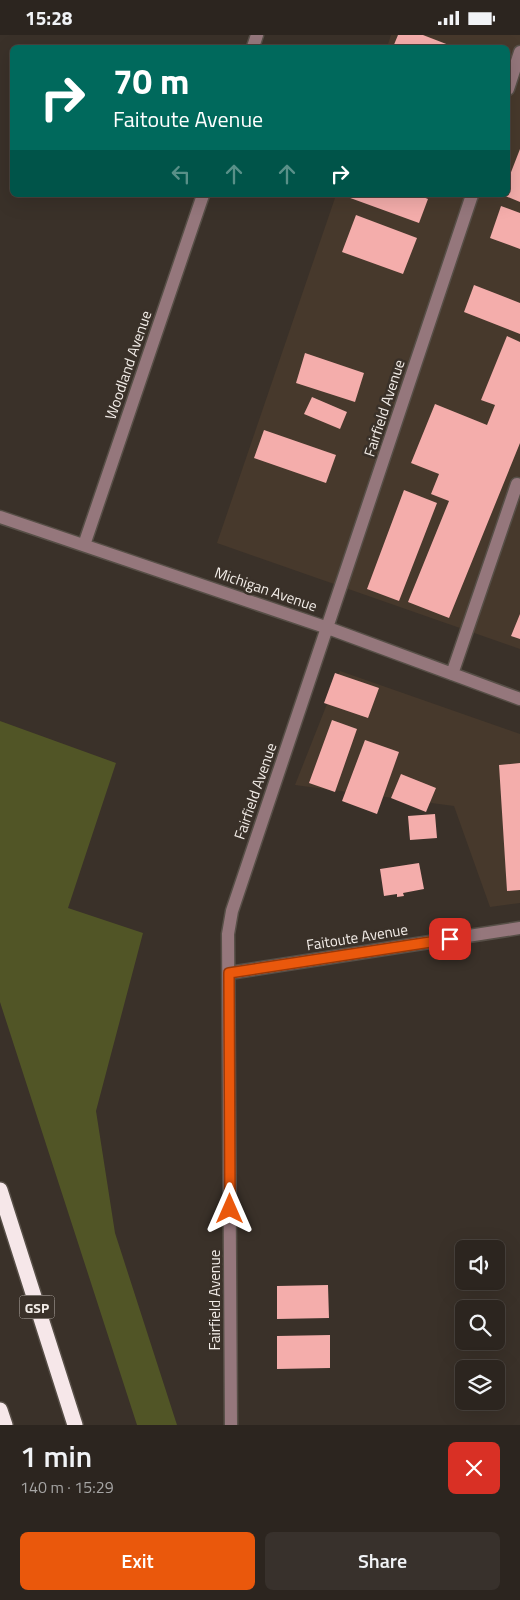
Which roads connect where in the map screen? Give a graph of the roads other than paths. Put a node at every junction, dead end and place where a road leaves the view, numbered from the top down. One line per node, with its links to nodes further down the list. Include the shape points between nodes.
1 (520, 52): 2 (street)
2 (510, 83)
3 (202, 197): 7 (street, Woodland Avenue)
4 (471, 197): 8 (street, Fairfield Avenue)
5 (518, 483): 9 (street)
6 (0, 517): 7 (street, Michigan Avenue)
7 (84, 545): 8 (street, Michigan Avenue)
8 (328, 628): 9 (street, Michigan Avenue); 12 (street, Fairfield Avenue, via 234,903 228,935)
9 (452, 674): 10 (street, Michigan Avenue)
10 (520, 699)
11 (520, 928): 12 (street, Faitoute Avenue)
12 (229, 973): 17 (street, Fairfield Avenue)
13 (0, 1190): 16 (highway, GSP)
14 (0, 1410): 15 (highway)
15 (5, 1425)
16 (75, 1425)
17 (231, 1425)

